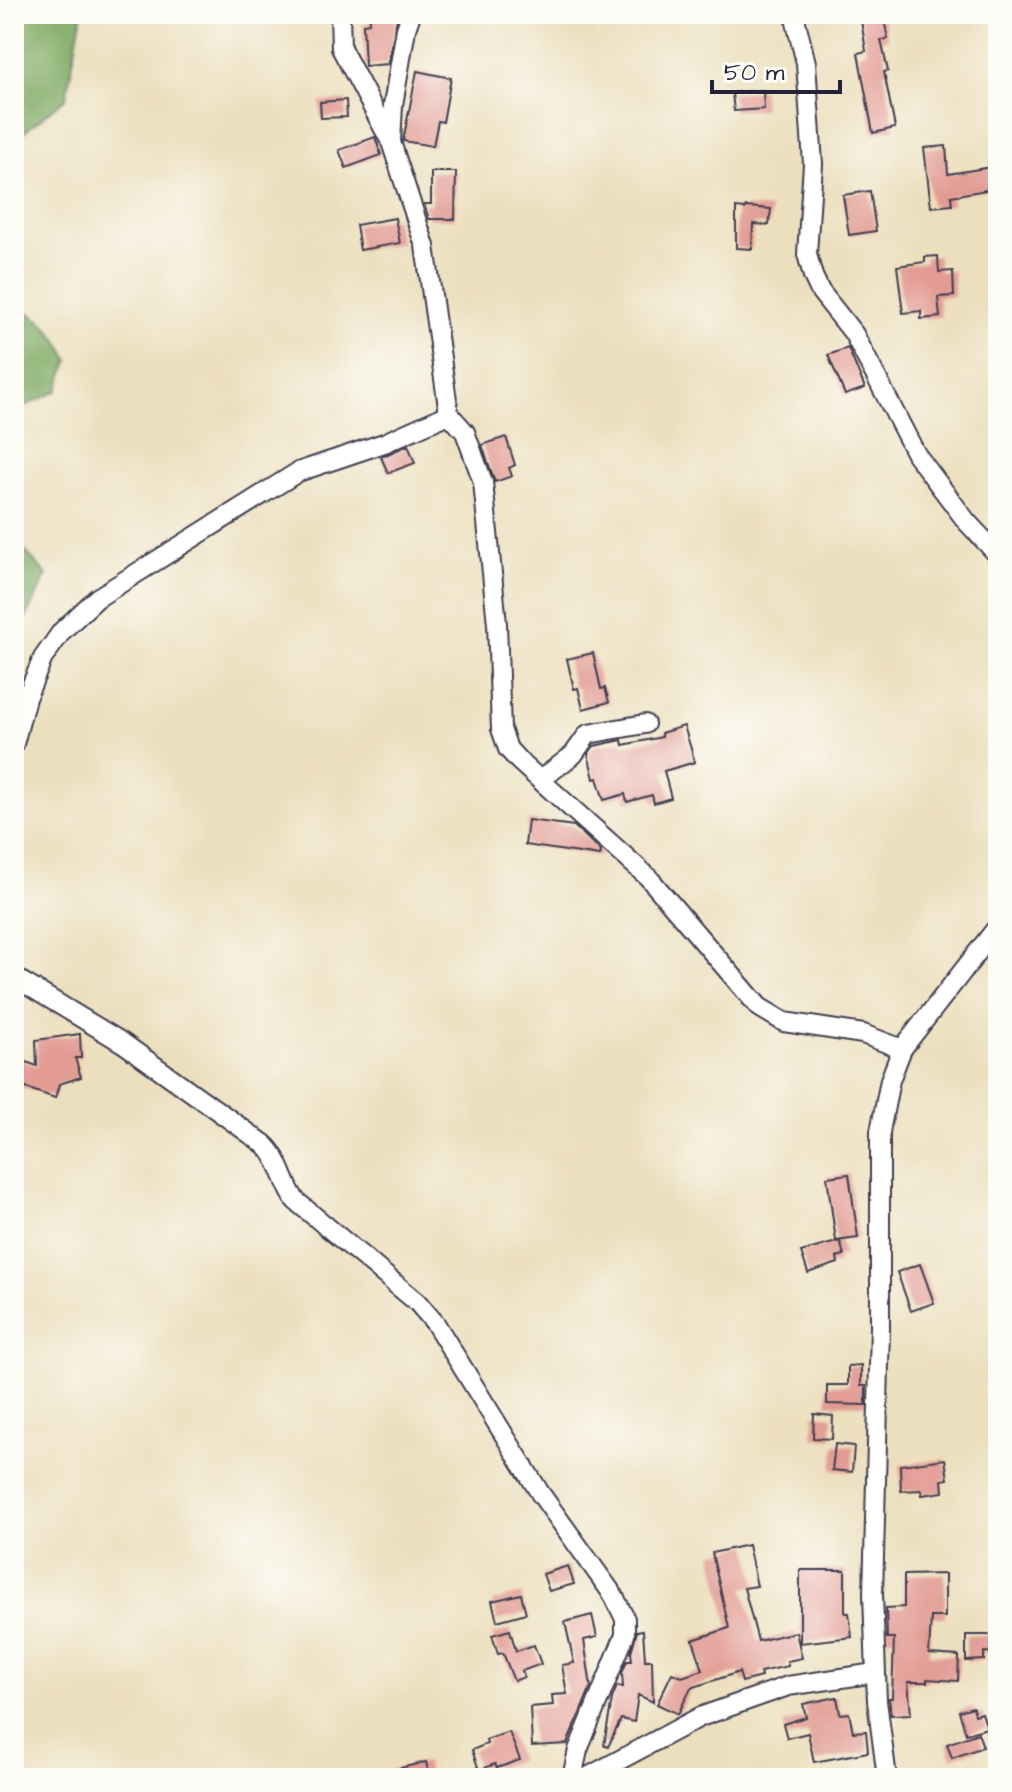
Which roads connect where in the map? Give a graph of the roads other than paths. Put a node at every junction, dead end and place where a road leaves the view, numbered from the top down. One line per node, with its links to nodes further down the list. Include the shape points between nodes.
1 (340, 14): 4 (street, via 341,48)
2 (411, 14): 4 (street)
3 (794, 14): 6 (street, via 806,63 813,164 807,254 813,276 854,334 916,454)
4 (391, 142): 5 (street, via 425,246)
5 (449, 414): 8 (street, via 298,472 97,598 43,658); 9 (street, via 465,432 483,482 501,729 508,749)
6 (998, 555)
7 (645, 724): 9 (street, via 588,734 573,755)
8 (14, 744)
9 (540, 780): 12 (street, via 648,877 759,1007 784,1022 863,1034)
10 (998, 926): 12 (street)
11 (14, 977): 14 (street, via 123,1043 264,1144 296,1201 435,1323 625,1619 625,1635 578,1750)
12 (902, 1049): 13 (street, via 880,1132)
13 (875, 1673): 15 (street, via 788,1686 700,1717); 16 (street)
14 (572, 1778)
15 (586, 1778)
16 (887, 1778)

